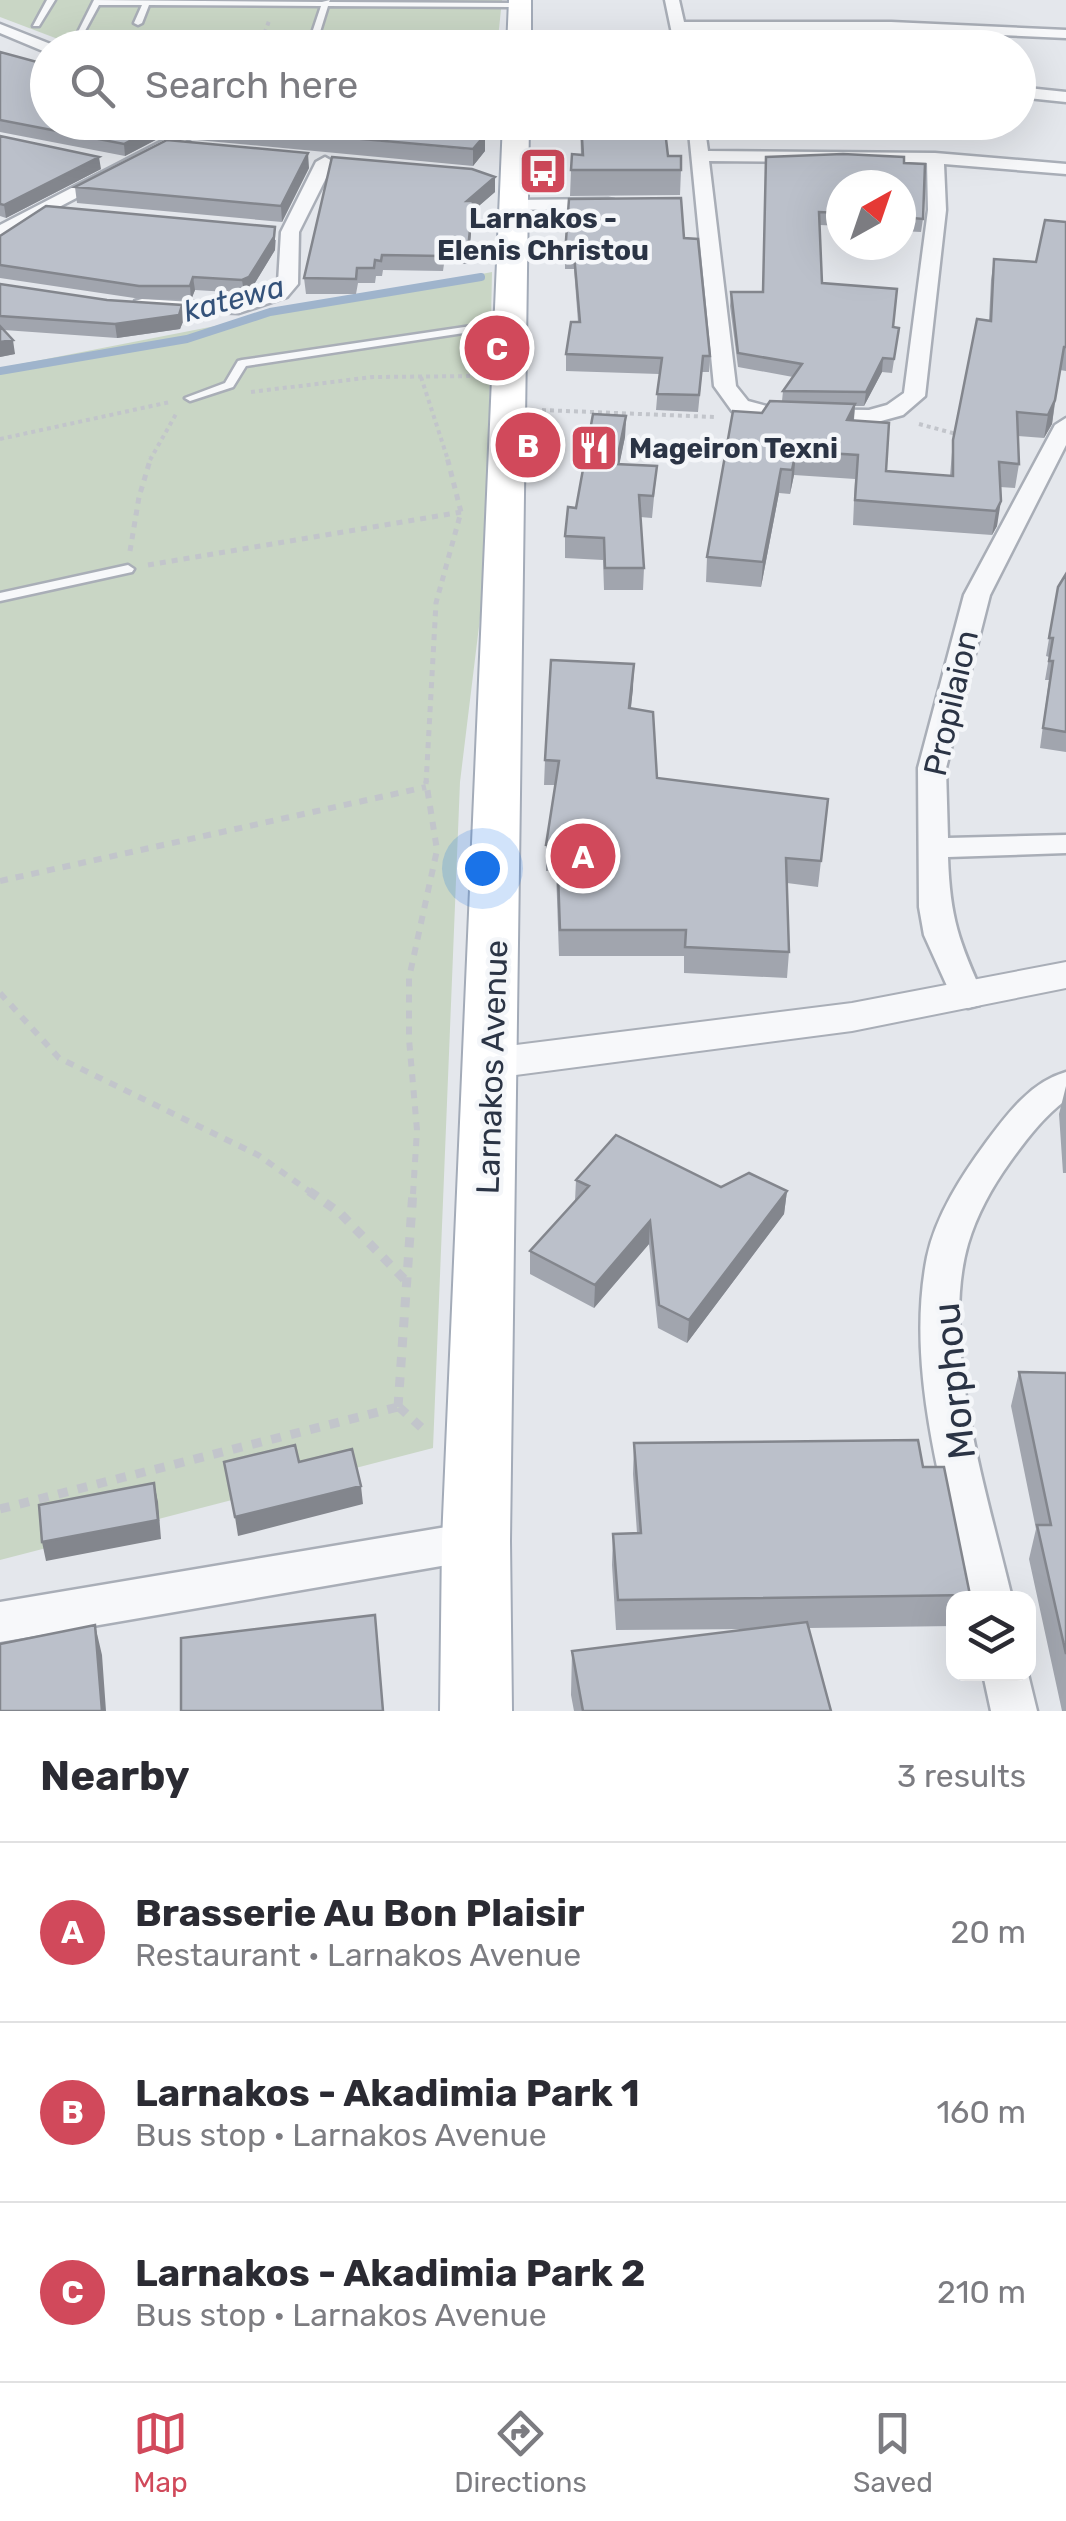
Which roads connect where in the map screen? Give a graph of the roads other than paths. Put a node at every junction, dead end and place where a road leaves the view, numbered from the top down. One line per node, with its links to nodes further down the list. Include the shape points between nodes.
1 (51, 0): 8 (lane)
2 (672, 0): 9 (street)
3 (97, 1): 4 (lane); 11 (lane)
4 (147, 2): 5 (lane); 7 (lane)
5 (325, 2): 6 (lane); 12 (lane)
6 (520, 2): 13 (main road)
7 (138, 23)
8 (36, 24)
9 (679, 26): 14 (street); 15 (street)
10 (0, 28): 18 (street)
11 (81, 30)
12 (316, 30)
13 (519, 30)
14 (680, 30)
15 (988, 30)
16 (1036, 32): 17 (street)
17 (1066, 34)
18 (30, 41)
19 (30, 49): 20 (street)
20 (13, 53)
21 (1036, 94): 22 (street)
22 (1066, 97)
23 (182, 140): 26 (street)
24 (513, 140): 34 (main road, Larnakos Avenue)
25 (699, 140): 28 (street)
26 (170, 147): 27 (street); 32 (street)
27 (208, 151)
28 (702, 156): 30 (street); 30 (street, via 696,204 725,386 750,411 852,418 890,412 917,387 937,210)
29 (91, 158): 32 (street)
30 (935, 158): 33 (street)
31 (325, 162): 39 (street, via 280,231 286,288 269,299 217,308)
32 (129, 166): 36 (street)
33 (1066, 169)
34 (506, 187): 35 (street); 40 (main road, Larnakos Avenue)
35 (629, 204)
36 (42, 210): 37 (street); 38 (street)
37 (80, 213)
38 (0, 232)
39 (117, 303)
40 (512, 324): 41 (lane, via 242,364 229,385); 49 (main road, Larnakos Avenue)
41 (190, 398)
42 (1066, 426): 46 (street, Propilaion, via 978,595 932,768)
43 (128, 569): 44 (lane)
44 (0, 597)
45 (1066, 844): 46 (street)
46 (931, 848): 48 (street, Propilaion, via 940,935)
47 (1066, 974): 48 (street)
48 (968, 998): 49 (street, via 808,1026)
49 (492, 1063): 51 (main road, Larnakos Avenue)
50 (1066, 1084): 52 (street, Morphou, via 1027,1115 990,1162 946,1256 941,1301 949,1395)
51 (476, 1541): 53 (street); 55 (main road, Larnakos Avenue)
52 (989, 1591)
53 (0, 1622)
54 (1008, 1681): 56 (street)
55 (476, 1711)
56 (1014, 1711)

